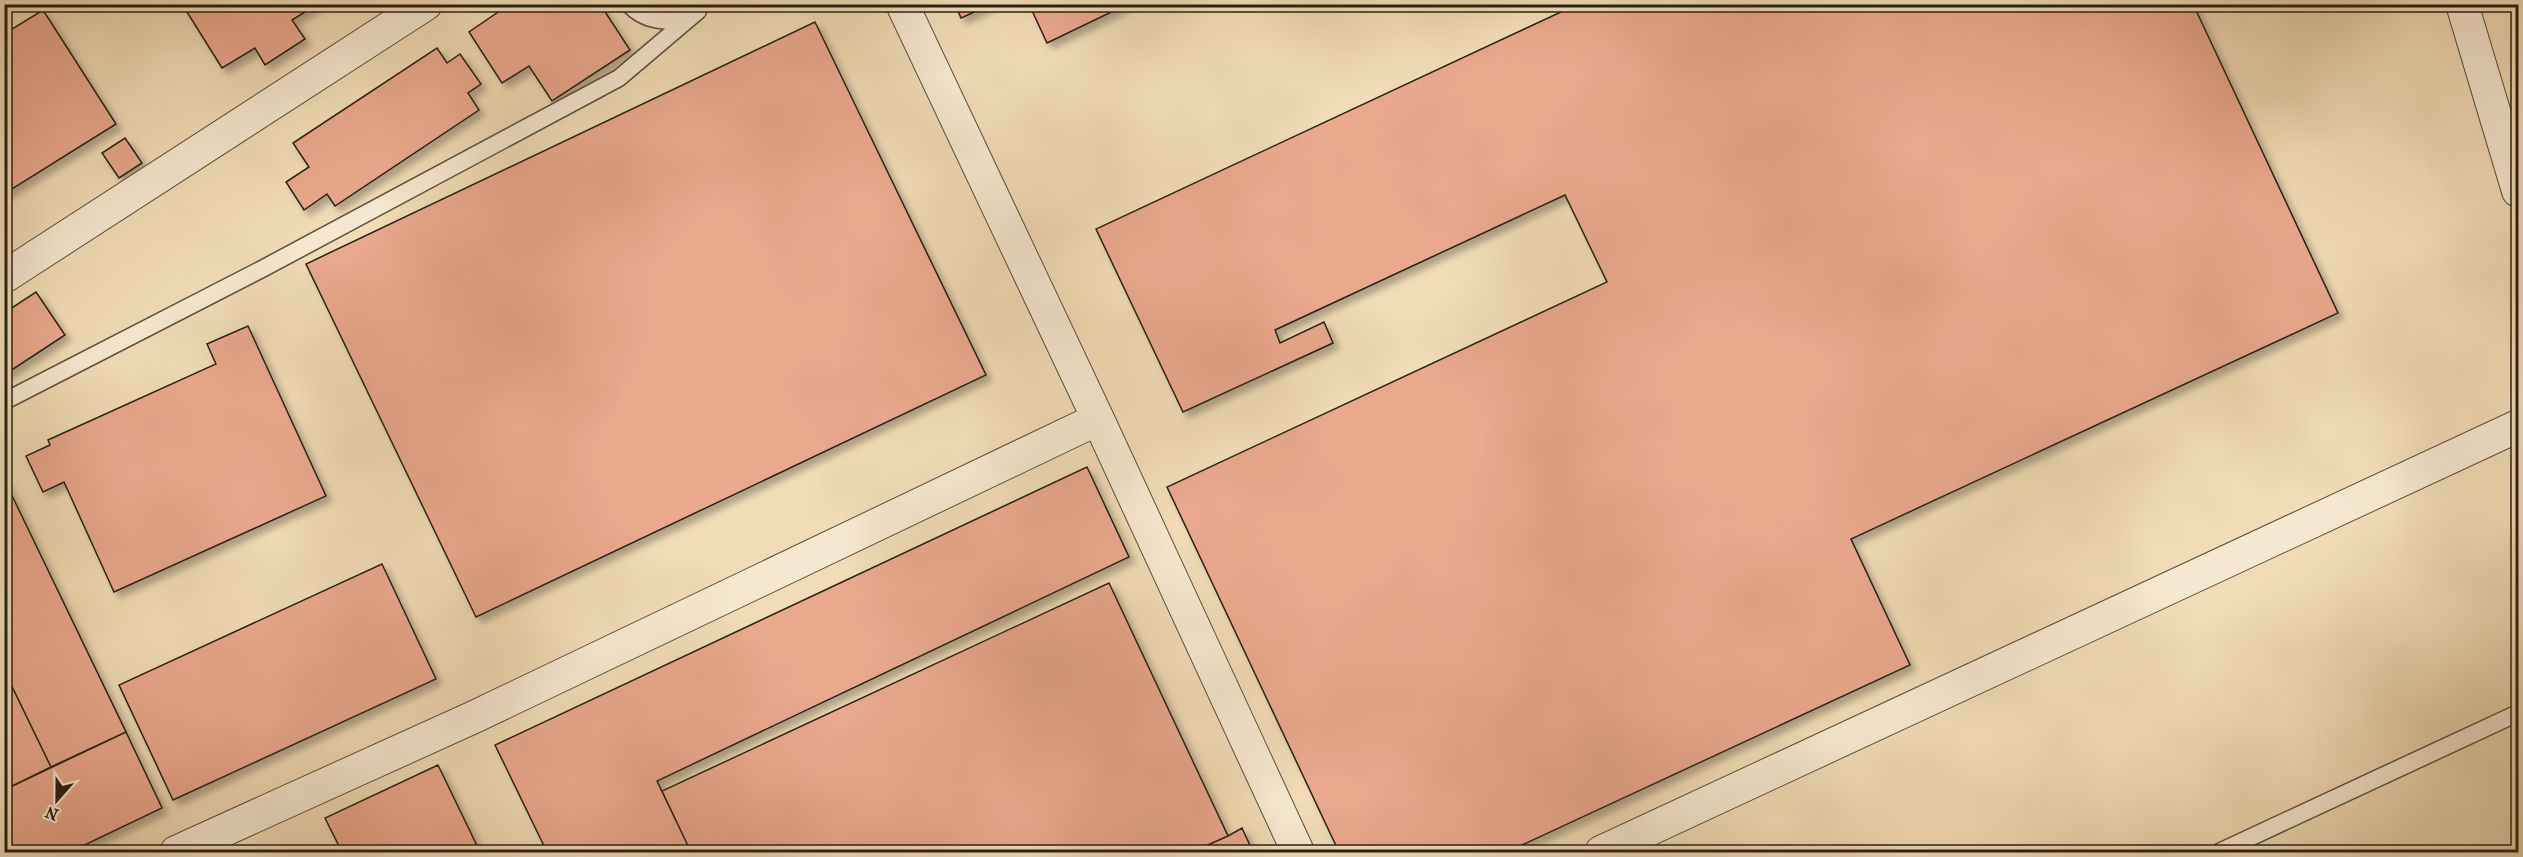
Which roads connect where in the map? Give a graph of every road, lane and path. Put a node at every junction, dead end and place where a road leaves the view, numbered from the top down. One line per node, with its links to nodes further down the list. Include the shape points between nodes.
1 (426, 4): 7 (street)
2 (630, 4): 5 (lane, via 648,18 665,21 682,19)
3 (902, 4): 9 (street)
4 (2462, 4): 6 (street)
5 (701, 8): 8 (lane, via 619,78)
6 (2518, 191)
7 (4, 277)
8 (5, 401)
9 (1098, 419): 12 (street, via 474,717); 13 (street)
10 (2518, 426): 14 (street)
11 (2518, 713): 15 (lane)
12 (176, 852)
13 (1298, 852)
14 (1601, 852)
15 (2219, 852)

